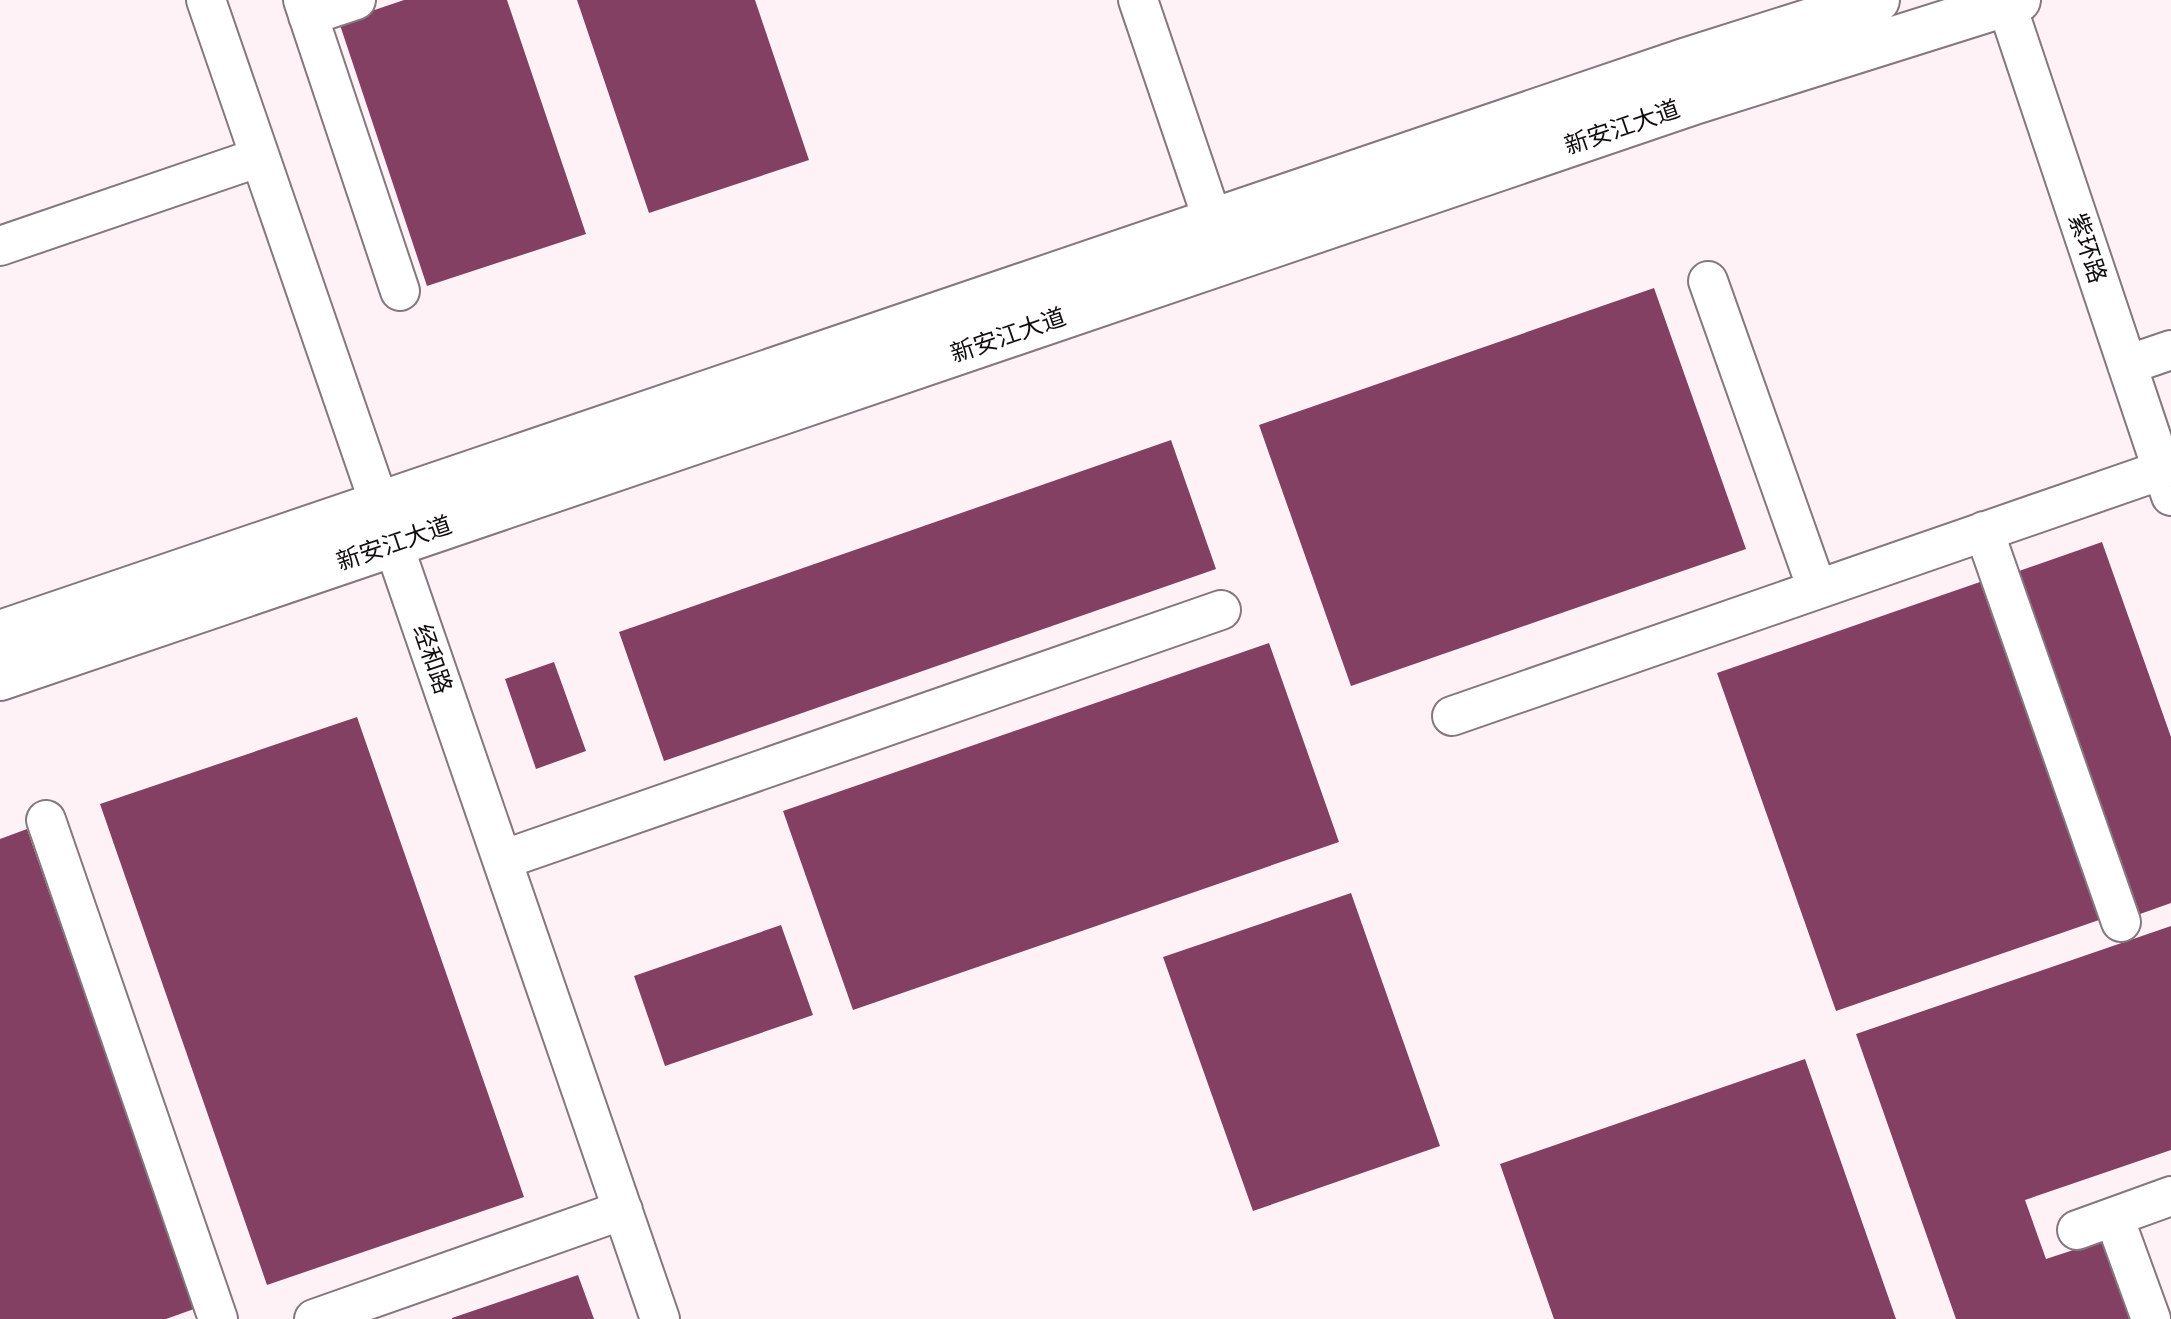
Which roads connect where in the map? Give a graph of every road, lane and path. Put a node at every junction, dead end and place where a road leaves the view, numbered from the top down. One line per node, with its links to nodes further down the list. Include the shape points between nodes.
1 (206, 0): 7 (street, 经和路)
2 (356, 0): 6 (street)
3 (1138, 0): 8 (street)
4 (1877, 0): 8 (main road, 新安江大道)
5 (2010, 1): 13 (street, 紫环路); 15 (main road, 新安江大道)
6 (306, 8): 11 (street)
7 (260, 157): 9 (street); 15 (street, 经和路)
8 (1213, 221): 15 (main road, 新安江大道)
9 (0, 246)
10 (1708, 281): 17 (street)
11 (400, 291)
12 (2171, 350): 13 (street)
13 (2127, 365): 14 (street, 紫环路)
14 (2167, 483): 16 (street)
15 (386, 524): 19 (main road, 新安江大道); 20 (main road, 新安江大道); 23 (street, 经和路)
16 (1984, 531): 17 (street); 24 (street)
17 (1817, 589): 21 (street)
18 (1221, 610): 23 (street)
19 (0, 633)
20 (0, 678)
21 (1452, 716)
22 (46, 820): 29 (street)
23 (502, 860): 26 (street, 经和路)
24 (2121, 922)
25 (2171, 1196): 27 (street)
26 (623, 1210): 30 (street); 31 (street, 经和路)
27 (2114, 1217): 28 (street); 32 (street)
28 (2077, 1230)
29 (218, 1319)
30 (314, 1319)
31 (660, 1319)
32 (2151, 1319)

